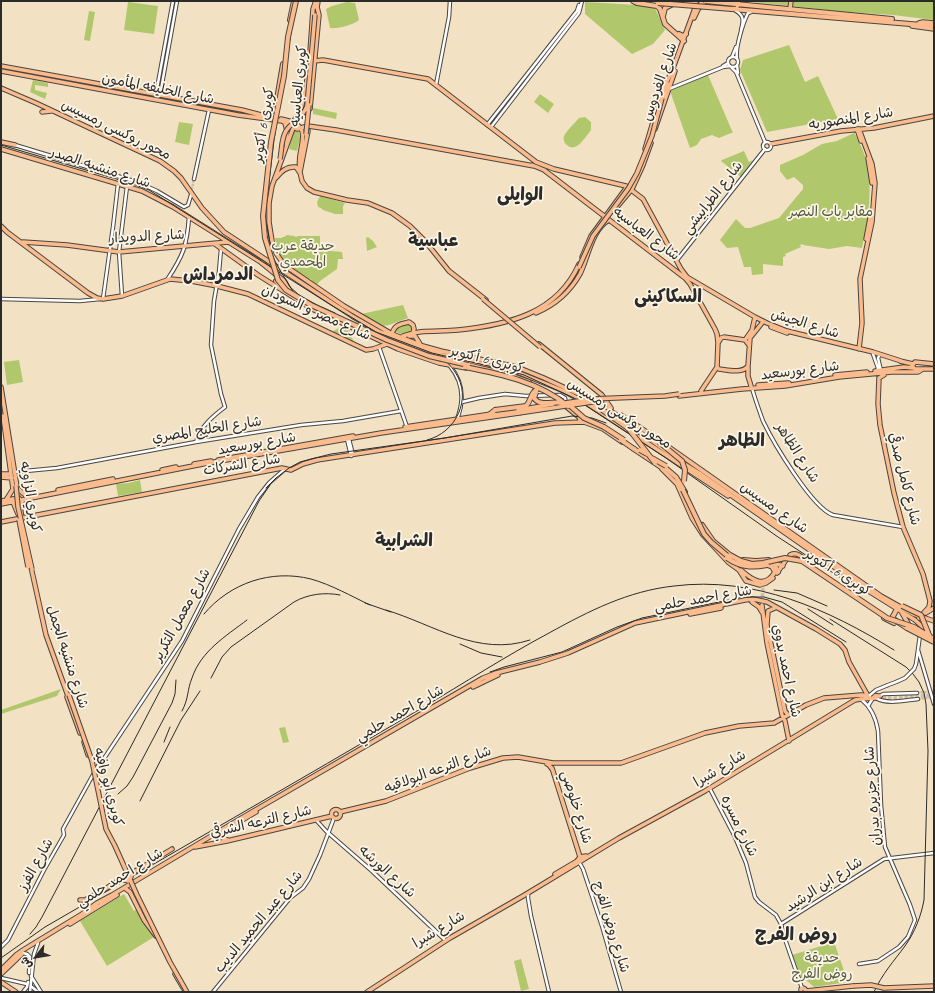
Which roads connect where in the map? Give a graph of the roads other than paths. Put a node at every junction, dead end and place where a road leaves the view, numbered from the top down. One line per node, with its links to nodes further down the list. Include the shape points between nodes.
1 (173, 1): 27 (street)
2 (177, 1): 30 (street)
3 (295, 1): 116 (highway, كوبرى 6 أكتوبر, bridge, via 271,144 263,220 265,238 277,278); 156 (highway, كوبرى 6 أكتوبر, bridge, via 269,144 261,216 263,238 278,284 284,291 310,306 401,348 434,360 514,378)
4 (449, 1): 21 (street)
5 (581, 1): 66 (street, via 577,11); 67 (street, via 579,13)
6 (633, 1): 15 (highway, bridge); 31 (highway, via 658,7 665,24)
7 (668, 1): 12 (highway)
8 (696, 1): 16 (main road)
9 (702, 1): 16 (main road)
10 (726, 1): 18 (highway, via 767,5)
11 (791, 1): 19 (main road)
12 (691, 2): 16 (highway)
13 (706, 2): 16 (highway); 18 (highway, bridge)
14 (316, 3): 20 (main road, كوبرى العباسيه); 24 (main road, via 313,7); 26 (main road, via 319,15)
15 (673, 4): 17 (highway, bridge); 25 (highway, via 665,8 663,14 666,23 682,36)
16 (698, 7): 25 (main road, شارع الفردوس); 48 (main road, شارع الفردوس)
17 (732, 9): 18 (highway); 33 (street, via 742,16)
18 (770, 9): 19 (highway); 22 (highway); 34 (street, via 767,13 748,14 737,50)
19 (790, 9): 23 (highway)
20 (316, 15): 85 (main road, كوبرى العباسيه, bridge, via 306,108 285,133); 86 (main road, كوبرى العباسيه, bridge, via 306,134)
21 (448, 17): 47 (street, via 436,77); 50 (street)
22 (897, 22): 23 (highway); 23 (main road)
23 (934, 25)
24 (310, 34): 26 (main road); 28 (main road)
25 (686, 34): 31 (main road, شارع الفردوس)
26 (317, 35): 29 (main road)
27 (165, 40): 30 (street); 45 (street)
28 (310, 40): 29 (main road); 37 (main road)
29 (316, 40): 32 (main road)
30 (170, 41): 44 (street)
31 (684, 41): 42 (main road, شارع الفردوس)
32 (315, 52): 35 (main road); 36 (main road)
33 (732, 57): 34 (street); 40 (street, via 728,60)
34 (737, 59): 38 (street)
35 (323, 60): 36 (main road); 47 (main road)
36 (314, 61): 37 (main road); 68 (main road)
37 (308, 64): 60 (main road)
38 (737, 65): 40 (street); 77 (street, via 739,77)
39 (1, 66): 43 (main road, شارع الخليفه المأمون)
40 (730, 66): 48 (street, via 676,84); 53 (street); 77 (street, via 736,72)
41 (1, 71): 43 (main road, شارع الخليفه المأمون)
42 (672, 72): 49 (main road, شارع الفردوس); 59 (main road)
43 (25, 73): 52 (main road, شارع الخليفه المأمون)
44 (164, 75): 45 (street); 46 (street)
45 (159, 76): 46 (street); 55 (street)
46 (163, 78): 55 (street)
47 (429, 80): 50 (main road)
48 (671, 81): 53 (main road, شارع الفردوس)
49 (664, 84): 59 (main road, via 661,98); 83 (main road, شارع الفردوس)
50 (436, 86): 73 (main road)
51 (1, 88): 62 (main road, محور روكسى رمسيس)
52 (115, 89): 54 (main road, شارع الخليفه المأمون); 57 (main road, شارع الخليفه المأمون)
53 (669, 89): 59 (main road, شارع الفردوس)
54 (146, 93): 55 (main road, شارع الخليفه المأمون); 57 (main road)
55 (158, 95): 56 (main road, شارع الخليفه المأمون)
56 (171, 97): 58 (main road, شارع الخليفه المأمون); 61 (main road, via 172,100)
57 (146, 98): 61 (main road, شارع الخليفه المأمون)
58 (183, 99): 63 (main road, via 180,100); 71 (main road, شارع الخليفه المأمون, via 246,111)
59 (664, 99): 83 (main road, شارع الفردوس); 111 (main road, bridge, via 637,173 593,236)
60 (304, 100): 68 (main road, via 303,111); 71 (main road)
61 (169, 102): 63 (main road, شارع الخليفه المأمون)
62 (36, 103): 65 (main road, محور روكسى رمسيس); 65 (main road, via 41,112)
63 (181, 104): 64 (main road, شارع الخليفه المأمون)
64 (209, 109): 70 (main road, شارع الخليفه المأمون); 87 (street)
65 (52, 111): 132 (main road, محور روكسى رمسيس, via 163,163 177,174 202,208 230,237 352,316)
66 (496, 113): 67 (street); 73 (street)
67 (500, 115): 73 (street)
68 (310, 116): 72 (main road)
69 (934, 117): 75 (main road, شارع المنصوريه, via 880,129)
70 (284, 122): 71 (main road, شارع الخليفه المأمون); 82 (main road, via 287,131)
71 (293, 124): 74 (main road, شارع الخليفه المأمون); 82 (main road)
72 (308, 126): 74 (main road); 84 (main road, شارع العباسيه); 86 (main road)
73 (489, 127): 84 (main road)
74 (300, 129): 86 (main road, via 303,137)
75 (858, 130): 79 (main road, شارع المنصوريه); 139 (main road, via 872,176 869,232 858,277)
76 (1, 141): 78 (main road)
77 (766, 142): 79 (street); 81 (street, via 763,146)
78 (15, 145): 93 (street, via 137,182 184,207 189,204)
79 (771, 145): 81 (street, via 769,149)
80 (1, 149): 89 (main road, شارع منشيه الصدر)
81 (765, 149): 109 (street, شارع الطرابيشي)
82 (286, 150): 85 (main road)
83 (642, 163): 91 (main road)
84 (540, 166): 91 (main road, via 626,186); 95 (main road, شارع العباسيه)
85 (279, 168): 88 (main road)
86 (300, 170): 88 (main road, via 288,167); 92 (main road, شارع رمسيس, via 302,181 307,188)
87 (194, 179)
88 (274, 180): 130 (main road, via 269,203 269,222 274,248 281,262 325,294)
89 (118, 184): 90 (main road, شارع منشيه الصدر); 106 (street)
90 (127, 186): 94 (main road, شارع منشيه الصدر, via 153,196); 107 (street)
91 (629, 189): 95 (main road); 96 (main road, via 610,216); 109 (main road, via 643,199)
92 (320, 193): 125 (main road, شارع رمسيس, via 368,203 399,218 425,241 450,272); 144 (main road, شارع رمسيس, bridge, via 367,204 394,216 421,239 446,270)
93 (191, 195)
94 (189, 217): 100 (main road, شارع منشيه الصدر); 103 (street)
95 (605, 217): 96 (main road, شارع العباسيه); 97 (main road)
96 (610, 221): 97 (main road); 112 (main road, شارع العباسيه)
97 (601, 225): 108 (main road)
98 (1, 226): 99 (main road, شارع مصر و السودان)
99 (20, 242): 101 (main road, شارع الدويدار); 104 (main road, شارع مصر و السودان)
100 (228, 242): 102 (main road, شارع الدويدار); 110 (main road, شارع منشيه الصدر)
101 (29, 243): 104 (main road); 106 (main road, شارع الدويدار)
102 (215, 244): 103 (main road, شارع الدويدار); 105 (main road)
103 (185, 246): 107 (main road, شارع الدويدار); 113 (street, via 181,258)
104 (28, 248): 117 (main road, شارع مصر و السودان)
105 (221, 248): 115 (street); 135 (main road, via 258,275 312,308)
106 (110, 251): 107 (main road, شارع الدويدار); 121 (street)
107 (119, 252): 118 (street)
108 (584, 257): 119 (main road, via 580,274); 123 (main road, via 564,289)
109 (677, 260): 112 (main road)
110 (262, 263): 116 (highway, bridge, via 284,282)
111 (579, 268): 119 (main road); 123 (main road, via 558,296)
112 (680, 269): 114 (main road, شارع الجيش)
113 (166, 280): 115 (main road, شارع مصر و السودان); 118 (main road, شارع مصر و السودان)
114 (691, 282): 124 (main road, شارع الجيش); 134 (main road, via 715,329)
115 (217, 286): 138 (main road, شارع مصر و السودان, via 248,294 366,350); 177 (street, via 211,345 226,407 204,427)
116 (291, 293): 156 (highway, كوبرى 6 أكتوبر, bridge, via 310,305 401,346 444,360 509,375)
117 (90, 295): 121 (main road, شارع مصر و السودان); 122 (street)
118 (122, 296): 121 (main road, شارع مصر و السودان)
119 (560, 298): 127 (main road)
120 (1, 299): 122 (street)
121 (102, 299): 122 (street)
122 (87, 301)
123 (536, 311): 125 (main road)
124 (755, 318): 126 (main road, شارع الجيش); 133 (main road, via 752,330); 139 (main road, شارع الجيش, via 788,330)
125 (509, 321): 127 (main road, شارع رمسيس); 129 (main road, via 458,330)
126 (762, 323): 137 (main road, via 751,337); 140 (main road, شارع الجيش, via 780,331)
127 (514, 324): 144 (main road, شارع رمسيس)
128 (413, 332): 129 (main road); 130 (main road, via 414,328 409,322 396,326); 131 (main road)
129 (420, 332): 136 (main road, via 417,335)
130 (392, 334): 131 (main road)
131 (403, 338): 132 (main road); 136 (main road); 136 (main road, via 415,336)
132 (397, 339): 194 (main road, محور روكسى رمسيس, via 438,354 507,369 559,389 588,404)
133 (745, 340): 134 (main road, via 724,337); 137 (main road)
134 (718, 343): 148 (main road)
135 (387, 344): 138 (main road, شارع مصر و السودان); 146 (main road)
136 (422, 345): 160 (main road, شارع رمسيس, via 517,367)
137 (749, 345): 147 (main road)
138 (379, 347): 165 (street)
139 (858, 348): 142 (main road, شارع الجيش)
140 (873, 354): 141 (main road, شارع الجيش); 152 (street, via 878,368)
141 (879, 356): 142 (main road, شارع الجيش); 153 (street)
142 (901, 361): 145 (main road, شارع الجيش)
143 (934, 363): 145 (main road, شارع الجيش)
144 (562, 364): 175 (main road, شارع رمسيس, via 599,394 615,411)
145 (913, 364): 149 (main road)
146 (450, 365): 158 (main road, via 514,379); 162 (street, via 460,383)
147 (748, 366): 148 (main road, via 742,371); 155 (main road, شارع الظاهر, via 748,376)
148 (717, 367): 157 (main road)
149 (913, 368): 150 (main road, شارع بورسعيد); 153 (main road, شارع بورسعيد, via 904,367)
150 (922, 369): 151 (main road); 153 (main road, شارع بورسعيد, via 918,372)
151 (934, 370)
152 (876, 371): 153 (main road, شارع بورسعيد); 155 (main road, شارع بورسعيد)
153 (883, 374): 155 (main road, شارع بورسعيد); 199 (main road, شارع كامل صدقي, via 879,381 878,408 881,434)
154 (1, 387): 169 (main road)
155 (753, 387): 157 (main road, شارع بورسعيد); 159 (main road, شارع بورسعيد); 199 (street, شارع الظاهر, via 764,422 799,481 826,512)
156 (542, 389): 164 (highway, bridge, via 535,393 534,398 537,402); 167 (highway, bridge, via 533,391 525,407 495,410); 182 (highway, كوبرى 6 أكتوبر, bridge, via 583,419 608,431); 189 (highway, كوبرى 6 أكتوبر, bridge, via 558,396 584,418 604,427 666,466 676,474)
157 (701, 391): 159 (main road, شارع بورسعيد)
158 (552, 395): 162 (street, via 505,394); 168 (main road)
159 (680, 395): 163 (main road, bridge); 164 (main road, bridge, via 591,399)
160 (584, 397): 174 (main road, شارع رمسيس, via 602,403); 182 (highway, bridge, via 628,428)
161 (1, 401): 169 (main road)
162 (462, 402): 170 (street)
163 (595, 402): 166 (main road, bridge); 174 (main road, bridge)
164 (563, 403): 166 (main road, bridge)
165 (401, 411): 173 (street); 177 (street, شارع الخليج المصري)
166 (518, 411): 167 (main road, شارع بورسعيد); 170 (main road, شارع بورسعيد)
167 (490, 414): 170 (main road, شارع بورسعيد)
168 (578, 419): 171 (main road, شارع الشركات); 172 (main road, شارع الشركات)
169 (5, 420): 185 (main road); 187 (main road); 208 (main road, كوبري الزاويه, bridge); 208 (main road, كوبري الزاويه, bridge, via 16,507)
170 (456, 420): 173 (main road, شارع بورسعيد)
171 (570, 422): 172 (main road, شارع الشركات); 180 (main road, شارع الشركات)
172 (589, 423): 197 (main road, شارع الشركات, via 604,429 670,475 679,486); 206 (main road, شارع الشركات, via 606,431 672,477 681,490 702,535 728,562)
173 (410, 427): 176 (main road, شارع بورسعيد); 178 (main road, شارع بورسعيد)
174 (634, 427): 181 (main road, شارع رمسيس)
175 (648, 433): 181 (main road, شارع رمسيس); 189 (highway, bridge, via 684,464)
176 (348, 439): 178 (main road, شارع بورسعيد); 179 (street)
177 (196, 442): 185 (street, شارع الخليج المصري, via 57,468)
178 (310, 444): 190 (main road, شارع بورسعيد)
179 (350, 445): 180 (street); 180 (street)
180 (351, 456): 184 (main road, شارع الشركات, via 311,462 291,470)
181 (680, 458): 183 (main road, شارع رمسيس)
182 (656, 462): 197 (highway, via 678,480); 200 (highway, كوبرى 6 أكتوبر, bridge, via 670,473 680,486 702,531)
183 (689, 465): 194 (main road, شارع رمسيس); 219 (main road, شارع رمسيس)
184 (287, 468): 196 (main road, شارع الشركات, via 238,475); 249 (street, شارع معمل التكرير, via 272,480 258,497 182,641)
185 (15, 472): 188 (main road)
186 (1, 476): 187 (main road)
187 (12, 476): 188 (main road)
188 (16, 489): 190 (main road); 191 (main road)
189 (686, 491): 200 (highway, كوبرى 6 أكتوبر, bridge, via 702,526)
190 (26, 498): 191 (main road, شارع بورسعيد); 192 (main road, شارع بورسعيد); 195 (main road, شارع منشيه الجمل)
191 (6, 500): 193 (main road, شارع بورسعيد)
192 (13, 502): 193 (main road, شارع بورسعيد); 195 (main road, شارع منشيه الجمل)
193 (1, 503)
194 (747, 506): 219 (main road, شارع رمسيس)
195 (18, 508): 196 (main road, شارع منشيه الجمل)
196 (21, 518): 198 (main road, شارع الشركات); 208 (main road, شارع منشيه الجمل)
197 (696, 518): 203 (highway, via 712,540 732,558 749,564); 206 (main road, شارع الشركات, via 704,535 718,551)
198 (1, 522)
199 (903, 527): 213 (main road, شارع كامل صدقي, via 922,571)
200 (715, 544): 203 (highway, bridge, via 716,548 738,565 751,567); 232 (highway, كوبرى 6 أكتوبر, bridge, via 732,557 745,562 759,563 785,558 802,560 882,615 914,627); 232 (highway, كوبرى 6 أكتوبر, bridge, via 734,560 748,565 784,560 801,562 882,616)
201 (790, 556): 211 (main road, via 799,555)
202 (786, 560): 205 (main road)
203 (768, 562): 204 (highway, via 770,560); 210 (main road, via 775,571 769,579 763,582); 211 (highway, bridge, via 782,558 801,561)
204 (774, 564): 205 (main road); 206 (main road, via 745,566); 207 (highway)
205 (783, 566): 207 (main road)
206 (741, 570): 210 (main road, شارع الشركات)
207 (778, 572): 209 (main road)
208 (32, 578): 236 (main road, شارع منشيه الجمل, via 46,635); 245 (main road, شارع منشيه الجمل, via 43,633)
209 (773, 578): 212 (main road); 212 (main road, via 764,588)
210 (747, 579): 212 (main road, via 749,583)
211 (832, 581): 222 (main road, via 888,619)
212 (766, 583)
213 (930, 601): 215 (main road); 221 (main road)
214 (752, 602): 217 (main road, شارع احمد حلمي); 218 (main road, شارع احمد حلمي, via 764,603); 227 (main road, via 760,609)
215 (934, 604)
216 (763, 605): 227 (main road, شارع احمد بدوي)
217 (721, 607): 230 (main road, شارع احمد حلمي, via 750,600 764,601); 254 (main road, شارع احمد حلمي, via 635,623 563,654 492,675)
218 (775, 608): 227 (main road, via 768,611); 230 (main road, شارع احمد حلمي)
219 (900, 608): 222 (highway); 223 (main road, شارع رمسيس); 225 (main road); 228 (main road); 232 (highway, bridge, via 920,614)
220 (934, 608): 221 (main road)
221 (925, 613): 223 (main road)
222 (892, 618): 228 (highway)
223 (920, 618): 224 (main road, شارع رمسيس); 225 (main road)
224 (925, 619): 226 (main road, شارع رمسيس); 229 (main road)
225 (915, 620): 229 (main road)
226 (934, 622)
227 (766, 625): 234 (main road, شارع احمد بدوي, via 767,643)
228 (908, 626): 231 (main road); 232 (highway, bridge)
229 (923, 627): 232 (main road)
230 (823, 634): 237 (main road, شارع احمد حلمي, via 842,646 849,662)
231 (920, 634): 232 (main road); 233 (street)
232 (933, 640)
233 (918, 651): 237 (street, bridge, via 915,667 905,678 878,689); 241 (street)
234 (777, 681): 243 (main road, شارع احمد بدوي); 244 (main road, شارع احمد بدوي)
235 (917, 693): 238 (street)
236 (68, 694): 249 (main road, شارع منشيه الجمل); 269 (main road, كوبري ابو وافيه, bridge, via 92,761 106,828)
237 (872, 696): 238 (main road); 239 (main road); 240 (street, via 879,700 892,701); 242 (street); 243 (main road, شارع الترعه البولاقيه, via 824,698)
238 (880, 696)
239 (861, 698): 242 (street, شارع جزيره بدران); 246 (main road, شارع شبرا, via 812,725)
240 (918, 699)
241 (934, 704)
242 (868, 706): 263 (street, شارع جزيره بدران, via 878,731 882,815)
243 (788, 714): 244 (main road, شارع الترعه البولاقيه)
244 (783, 718): 246 (main road, شارع احمد بدوي); 248 (main road, شارع الترعه البولاقيه, via 772,723 731,727 626,762)
245 (80, 733): 269 (main road, كوبري ابو وافيه, bridge, via 91,766 104,829)
246 (790, 741): 250 (main road, شارع شبرا)
247 (533, 761): 248 (main road, شارع الترعه البولاقيه); 248 (main road, شارع الترعه البولاقيه); 251 (main road, شارع الترعه البولاقيه, via 518,757 503,758 386,801)
248 (551, 766): 264 (main road, شارع خلوصي)
249 (94, 774): 289 (street, شارع الفرز, via 11,935)
250 (710, 789): 264 (main road, شارع شبرا); 283 (street, شارع مسره, via 735,837 750,874 756,899)
251 (341, 812): 252 (main road, via 339,817); 252 (main road, via 335,809 332,811)
252 (333, 816): 253 (main road, شارع الترعه الشرقي); 256 (street, شارع عبد الحميد الديب); 257 (main road, شارع الترعه الشرقي)
253 (316, 820): 256 (street, شارع الورشه); 257 (main road, شارع الترعه الشرقي)
254 (233, 824): 255 (main road, شارع احمد حلمي); 276 (main road, شارع احمد حلمي)
255 (223, 831): 258 (main road, شارع الترعه الشرقي); 260 (main road, شارع احمد حلمي)
256 (329, 834): 286 (street, شارع الورشه); 309 (street, شارع عبد الحميد الديب, via 305,885 290,898)
257 (245, 836): 258 (main road, شارع الترعه الشرقي, via 227,840); 259 (main road, شارع الترعه الشرقي)
258 (223, 838): 259 (main road)
259 (221, 843): 260 (main road, شارع الترعه الشرقي)
260 (195, 847): 270 (main road, شارع احمد حلمي)
261 (172, 849): 269 (main road, bridge, via 132,873)
262 (934, 853): 263 (street, شارع ابن الرشيد)
263 (889, 857): 283 (street, شارع ابن الرشيد); 293 (street, شارع جزيره بدران, via 915,920 904,943 878,961)
264 (582, 858): 265 (main road, شارع شبرا); 266 (main road, شارع شبرا); 267 (street, شارع روض الفرج)
265 (579, 862): 266 (main road, شارع شبرا); 267 (street, شارع روض الفرج)
266 (566, 868): 268 (main road, شارع شبرا)
267 (583, 869): 311 (street, شارع روض الفرج)
268 (562, 871): 273 (main road, شارع شبرا); 282 (main road, شارع شبرا)
269 (129, 881): 275 (main road, bridge, via 120,880 85,900); 278 (main road, كوبري ابو وافيه, bridge); 281 (main road, كوبري ابو وافيه, bridge)
270 (136, 885): 271 (main road, شارع احمد حلمي); 272 (main road); 281 (main road)
271 (126, 889): 272 (main road); 276 (main road, شارع احمد حلمي)
272 (130, 892): 284 (main road, via 146,924)
273 (528, 893): 274 (main road, شارع شبرا); 280 (street)
274 (523, 896): 280 (street); 282 (main road, شارع شبرا)
275 (80, 900)
276 (102, 902): 277 (main road, شارع احمد حلمي); 279 (main road, شارع احمد حلمي)
277 (92, 906): 279 (main road); 294 (main road, شارع احمد حلمي, via 22,951)
278 (143, 907): 281 (main road, bridge); 308 (main road, كوبري ابو وافيه, bridge)
279 (96, 909): 287 (main road, شارع احمد حلمي)
280 (531, 916): 310 (street)
281 (151, 923): 284 (main road, كوبري ابو وافيه); 288 (main road)
282 (474, 923): 285 (main road, شارع شبرا)
283 (782, 924): 304 (street)
284 (154, 933): 288 (main road)
285 (450, 937): 286 (main road, شارع شبرا); 303 (main road, شارع شبرا)
286 (444, 939): 303 (main road, شارع شبرا)
287 (38, 944): 290 (main road, شارع احمد حلمي); 291 (street)
288 (161, 944): 308 (main road)
289 (1, 947)
290 (23, 953): 292 (street); 295 (main road, شارع احمد حلمي)
291 (34, 954): 292 (street, via 31,953); 296 (street)
292 (31, 958): 302 (street, via 28,984)
293 (859, 964)
294 (1, 970)
295 (1, 974)
296 (31, 976): 306 (street); 307 (street)
297 (1, 978): 299 (street)
298 (1, 983): 305 (main road)
299 (27, 984)
300 (934, 986): 304 (main road, bridge, via 884,988 871,985)
301 (32, 987): 307 (street)
302 (24, 991): 306 (street)
303 (366, 991)
304 (803, 991)
305 (14, 992)
306 (30, 992)
307 (39, 992)
308 (187, 992)
309 (213, 992)
310 (550, 992)
311 (621, 992)

